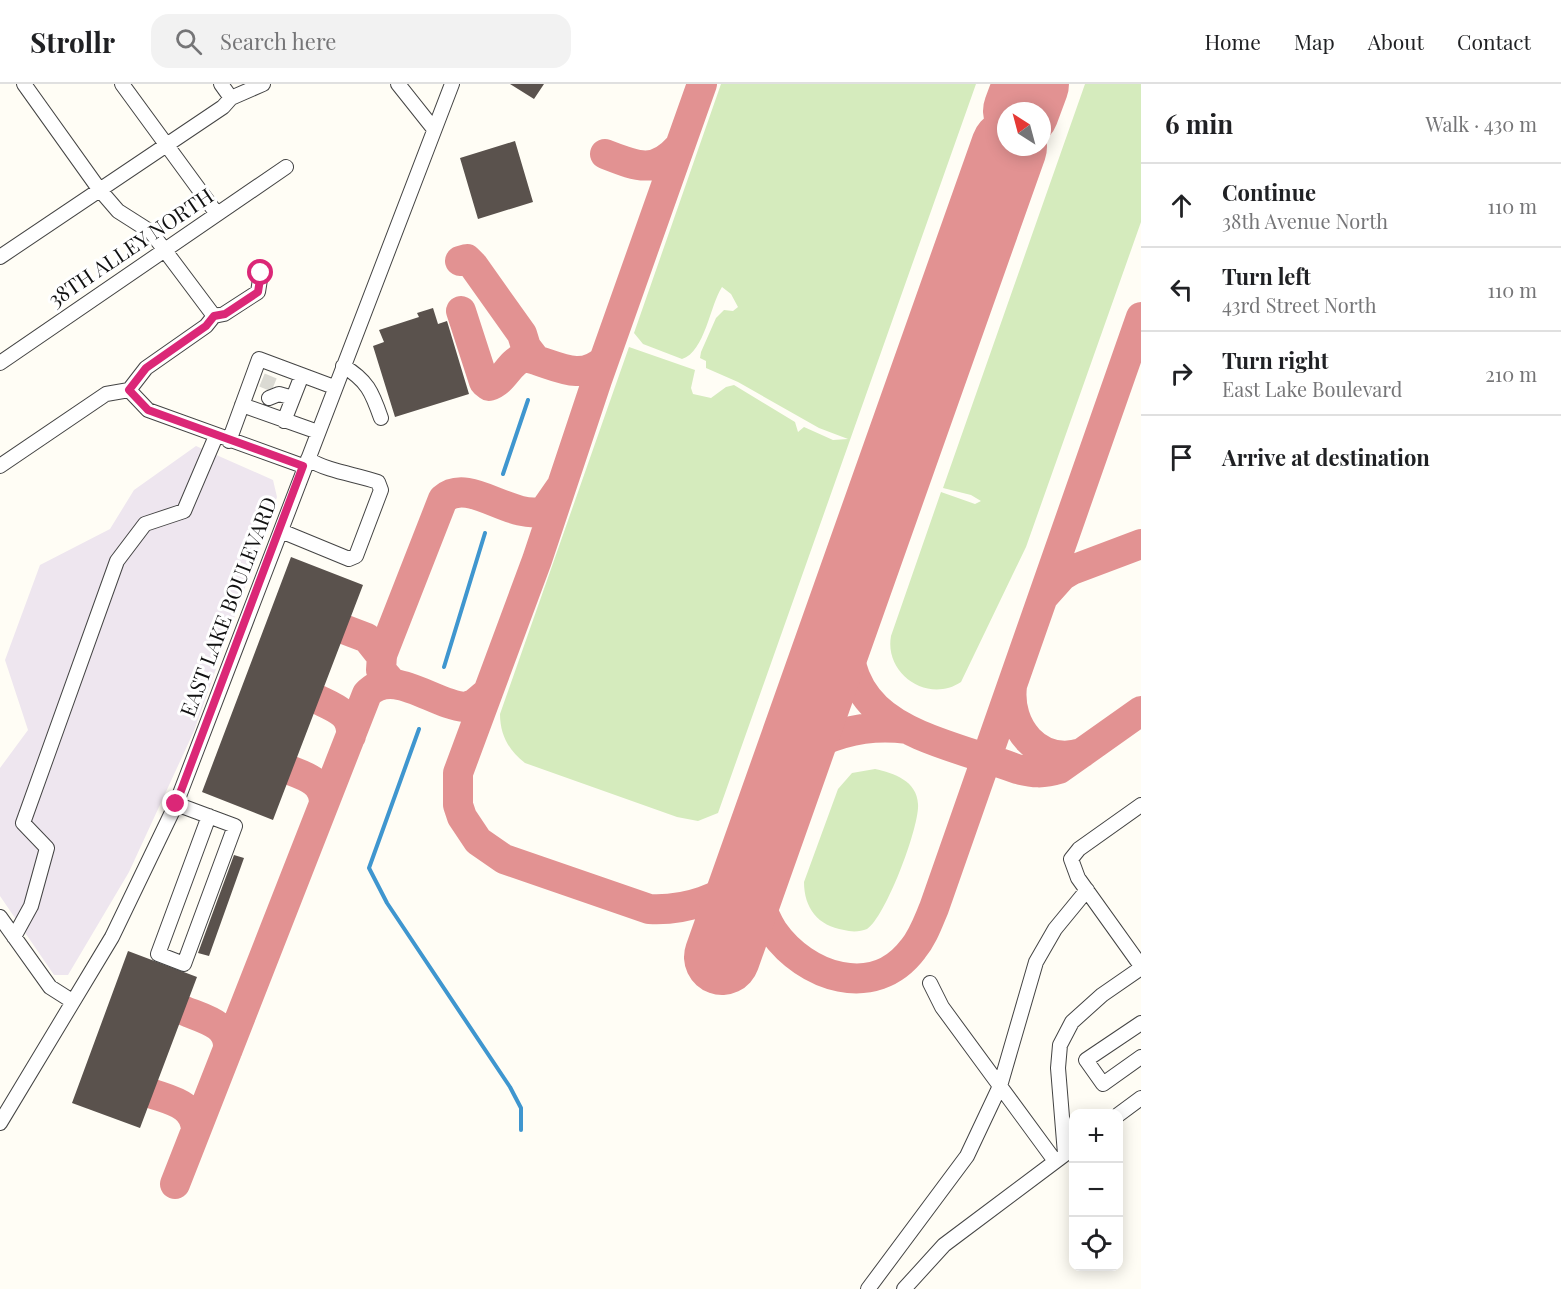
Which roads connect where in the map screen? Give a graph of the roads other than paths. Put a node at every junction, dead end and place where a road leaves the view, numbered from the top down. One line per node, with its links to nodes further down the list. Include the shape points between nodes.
1 (24, 84): 11 (street)
2 (122, 84): 9 (street)
3 (221, 84): 7 (street)
4 (263, 84): 7 (street)
5 (398, 84): 8 (street)
6 (452, 84): 8 (street, EAST LAKE BOULEVARD)
7 (231, 98): 9 (street)
8 (433, 128): 18 (street, EAST LAKE BOULEVARD)
9 (166, 146): 11 (street); 12 (street)
10 (286, 167): 12 (street, 38TH ALLEY NORTH)
11 (99, 189): 13 (street, via 118,211 151,232); 14 (street)
12 (217, 214): 13 (street, 38TH ALLEY NORTH)
13 (165, 250): 16 (street); 17 (street, 38TH ALLEY NORTH)
14 (0, 256)
15 (261, 273): 16 (street, via 258,292 225,314)
16 (214, 316): 22 (street, via 206,326 146,368)
17 (0, 363)
18 (343, 366): 20 (street, EAST LAKE BOULEVARD); 24 (street, via 362,377)
19 (302, 375): 20 (street); 21 (street); 21 (street, via 259,359)
20 (334, 387): 26 (street, EAST LAKE BOULEVARD)
21 (267, 389): 23 (street); 25 (street)
22 (129, 390): 27 (street, via 148,410); 29 (street, via 106,394)
23 (242, 405): 25 (street); 27 (street)
24 (381, 418)
25 (284, 421): 26 (street)
26 (318, 432): 28 (street, EAST LAKE BOULEVARD)
27 (223, 439): 28 (street); 36 (street, via 184,511 145,524 117,561 23,823 46,848 32,906)
28 (306, 462): 30 (street, EAST LAKE BOULEVARD); 30 (street, via 378,482 381,490 356,556 349,559)
29 (0, 466)
30 (281, 531): 31 (street, EAST LAKE BOULEVARD)
31 (176, 804): 33 (street); 39 (street, EAST LAKE BOULEVARD, via 112,937)
32 (1141, 805): 34 (street, via 1079,849 1071,859 1071,866)
33 (209, 816): 33 (street, via 235,826 184,964 158,954)
34 (1087, 890): 37 (street); 42 (street, via 1055,929 1036,962)
35 (0, 917): 36 (street)
36 (14, 937): 39 (street, via 50,987)
37 (1141, 967): 46 (street, via 1072,1022 1060,1045)
38 (930, 983): 42 (street, via 942,1007)
39 (72, 1001): 45 (street, EAST LAKE BOULEVARD)
40 (1141, 1023): 41 (street, via 1086,1060 1103,1084)
41 (1141, 1057)
42 (1000, 1086): 46 (street); 47 (street, via 967,1156)
43 (1141, 1098): 44 (street)
44 (1123, 1112)
45 (0, 1124)
46 (1064, 1154): 48 (street, via 944,1245)
47 (868, 1289)
48 (904, 1289)

